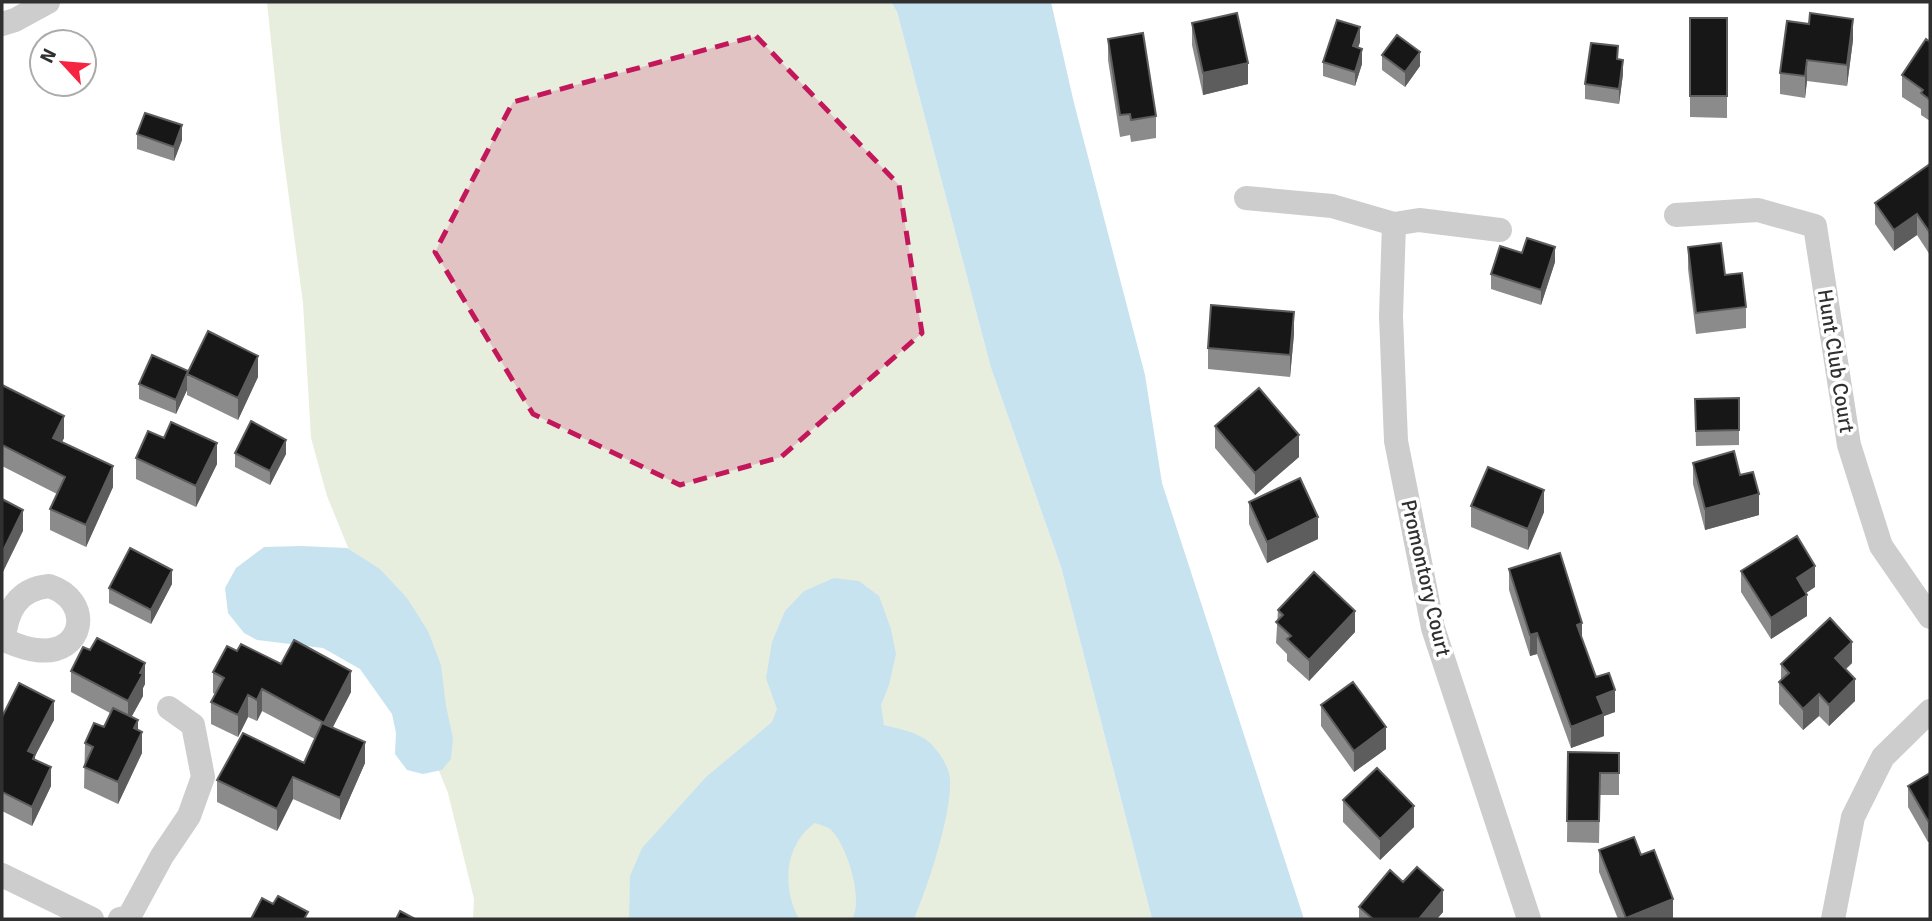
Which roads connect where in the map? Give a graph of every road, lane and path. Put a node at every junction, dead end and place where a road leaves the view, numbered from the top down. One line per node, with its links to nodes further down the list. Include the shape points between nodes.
1 (48, 2): 2 (street)
2 (2, 24)
3 (1246, 198): 5 (street, via 1332,206)
4 (1676, 215): 7 (street, Hunt Club Court, via 1758,210 1815,226 1849,445 1881,547)
5 (1394, 224): 6 (street, via 1419,220); 13 (street, Promontory Court, via 1391,316 1396,441 1433,628)
6 (1500, 230)
7 (1930, 617)
8 (169, 708): 12 (street, via 193,725 203,777 189,816 129,917)
9 (1930, 711): 14 (street, via 1883,757 1853,817)
10 (2, 875): 11 (street)
11 (92, 919)
12 (120, 919)
13 (1528, 919)
14 (1833, 919)

